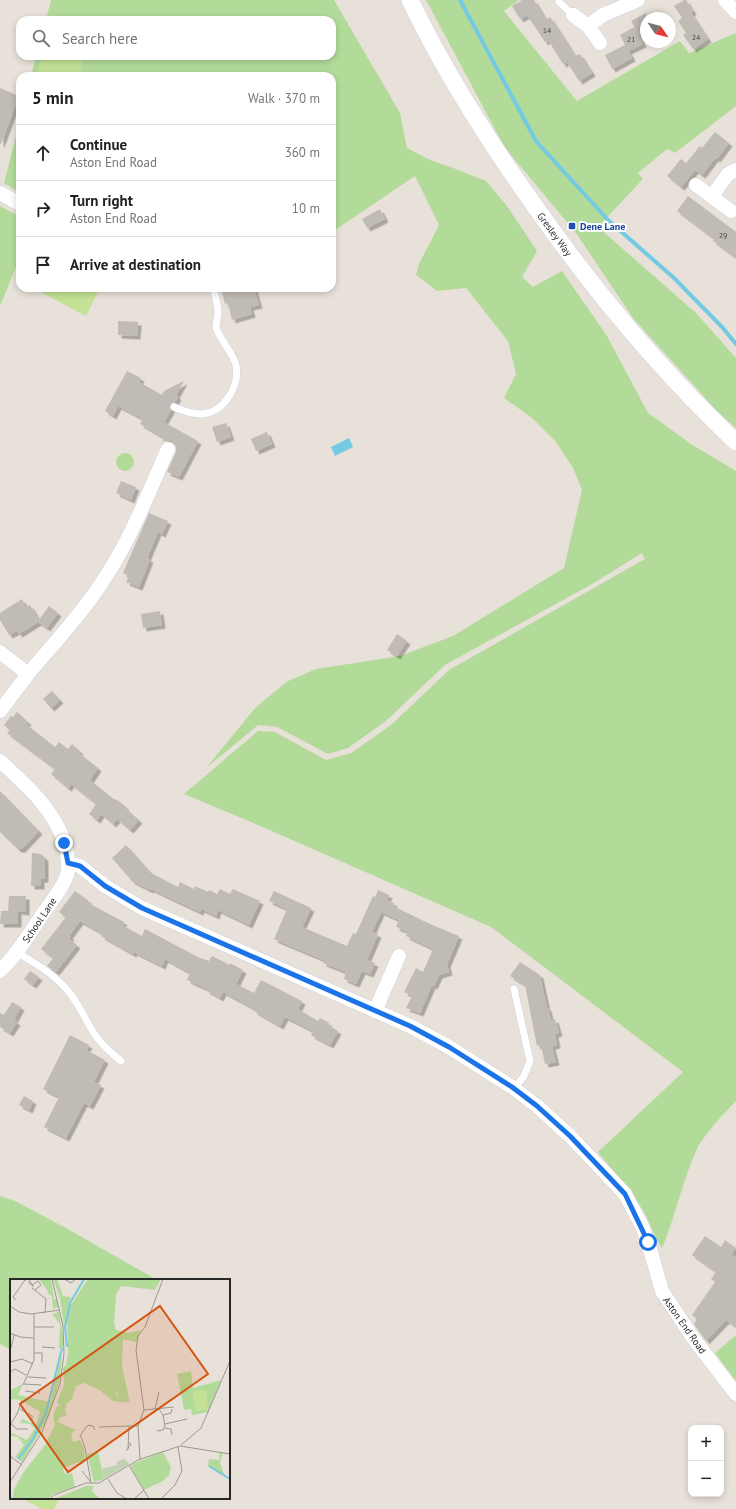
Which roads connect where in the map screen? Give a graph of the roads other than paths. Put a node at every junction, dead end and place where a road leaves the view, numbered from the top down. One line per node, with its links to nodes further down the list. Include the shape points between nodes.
1 (410, 0): 17 (street, Gresley Way, via 483,130 566,250 627,327)
2 (638, 0): 7 (street, via 603,15)
3 (725, 0): 5 (street)
4 (559, 2): 6 (lane)
5 (736, 12)
6 (573, 15): 7 (street)
7 (588, 26): 8 (street)
8 (600, 43)
9 (736, 170): 12 (street, via 728,174)
10 (696, 185): 12 (street)
11 (0, 193): 13 (street)
12 (712, 196): 14 (street)
13 (16, 202)
14 (731, 211)
15 (214, 292): 16 (lane, via 218,310 216,327 236,364 236,381 229,396 209,413 188,413)
16 (174, 407)
17 (736, 442)
18 (168, 449): 20 (street, via 124,548 108,574)
19 (0, 652): 20 (street)
20 (28, 674): 21 (street)
21 (0, 711)
22 (0, 762): 23 (street, via 53,816 60,829)
23 (68, 863): 24 (street, School Lane, via 68,871 60,888); 28 (street, Aston End Road, via 80,866 105,886 142,908)
24 (16, 952): 26 (street, School Lane); 29 (lane, via 61,983 96,1036)
25 (399, 956): 28 (street)
26 (0, 971)
27 (514, 989): 30 (lane, via 530,1061)
28 (375, 1011): 30 (street, Aston End Road, via 449,1047)
29 (121, 1062)
30 (514, 1089): 31 (street, Aston End Road, via 570,1136 625,1194 648,1242 662,1291 693,1338)
31 (736, 1394)

